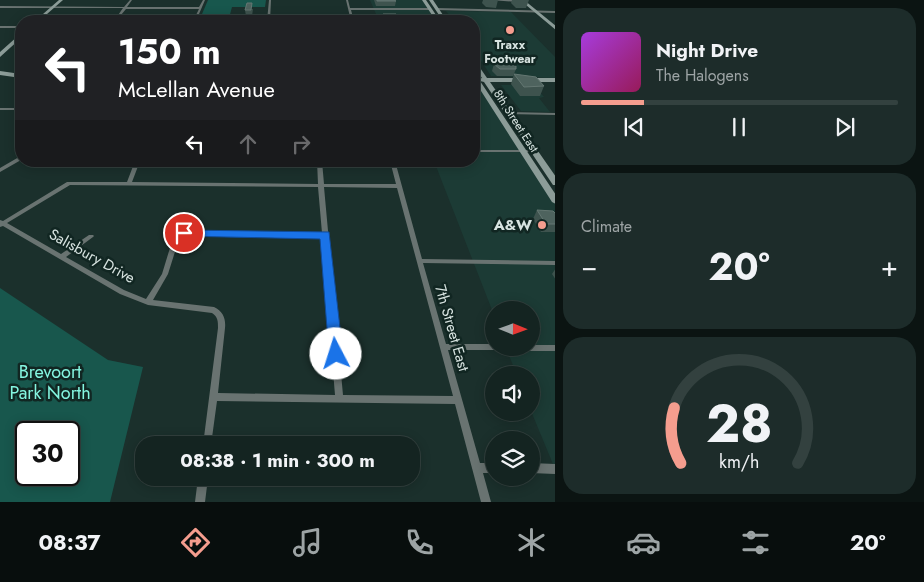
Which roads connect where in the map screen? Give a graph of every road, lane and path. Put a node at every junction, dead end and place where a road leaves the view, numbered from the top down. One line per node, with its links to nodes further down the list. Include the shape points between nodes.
1 (61, 0): 11 (main road)
2 (131, 0): 12 (street)
3 (204, 0): 13 (street)
4 (270, 0): 23 (street)
5 (347, 0): 14 (street)
6 (424, 0): 15 (main road)
7 (431, 0): 16 (main road)
8 (492, 0): 9 (street)
9 (525, 0): 17 (main road); 18 (main road)
10 (0, 7): 11 (street)
11 (53, 7): 12 (street); 20 (main road)
12 (125, 8): 13 (street); 21 (street)
13 (201, 8): 22 (street)
14 (349, 9): 15 (street); 24 (street)
15 (430, 9): 25 (main road); 26 (main road)
16 (437, 9): 17 (street); 27 (main road)
17 (535, 11): 18 (street); 31 (main road)
18 (541, 11): 19 (street); 28 (main road)
19 (555, 12)
20 (44, 15)
21 (120, 15)
22 (198, 15)
23 (269, 15)
24 (350, 15)
25 (434, 15)
26 (440, 15)
27 (441, 15)
28 (555, 24)
29 (0, 26): 30 (street)
30 (15, 27)
31 (555, 29)
32 (15, 41): 33 (main road)
33 (3, 50): 34 (main road)
34 (0, 55)
35 (0, 76): 36 (main road)
36 (15, 77)
37 (480, 81): 38 (main road)
38 (555, 82)
39 (480, 83): 44 (main road, 8th Street East)
40 (480, 84): 48 (main road, 8th Street East)
41 (0, 109): 42 (street)
42 (6, 109): 43 (street); 45 (street)
43 (15, 110)
44 (508, 113): 46 (street); 49 (main road, 8th Street East)
45 (0, 114)
46 (555, 114)
47 (480, 150): 48 (street)
48 (522, 151): 49 (street); 59 (main road, 8th Street East)
49 (534, 151): 55 (main road, 8th Street East)
50 (15, 161): 54 (street)
51 (136, 167): 56 (street)
52 (319, 167): 57 (street)
53 (393, 167): 58 (street, 7th Street East)
54 (0, 170)
55 (555, 183)
56 (129, 184): 57 (street); 60 (street, via 69,183)
57 (321, 186): 58 (street); 61 (street)
58 (398, 186): 64 (street, 7th Street East)
59 (555, 202)
60 (1, 223): 63 (street, Salisbury Drive)
61 (325, 235): 66 (street, via 184,233 176,238 165,274); 72 (street)
62 (90, 236): 63 (street)
63 (62, 257): 66 (street, Salisbury Drive, via 122,292)
64 (419, 261): 65 (street); 67 (street, 7th Street East)
65 (555, 263)
66 (148, 302): 71 (street, Salisbury Drive, via 214,310 221,314)
67 (443, 347): 68 (street); 73 (street, 7th Street East)
68 (485, 347)
69 (540, 348): 70 (street)
70 (555, 348)
71 (214, 397): 72 (street); 74 (street, Salisbury Drive)
72 (339, 399): 73 (street)
73 (458, 400): 75 (street, 7th Street East)
74 (208, 436)
75 (476, 468): 76 (street); 81 (street, 7th Street East)
76 (485, 468)
77 (540, 468): 78 (street)
78 (555, 469)
79 (202, 486): 80 (street)
80 (200, 502)
81 (486, 502)

